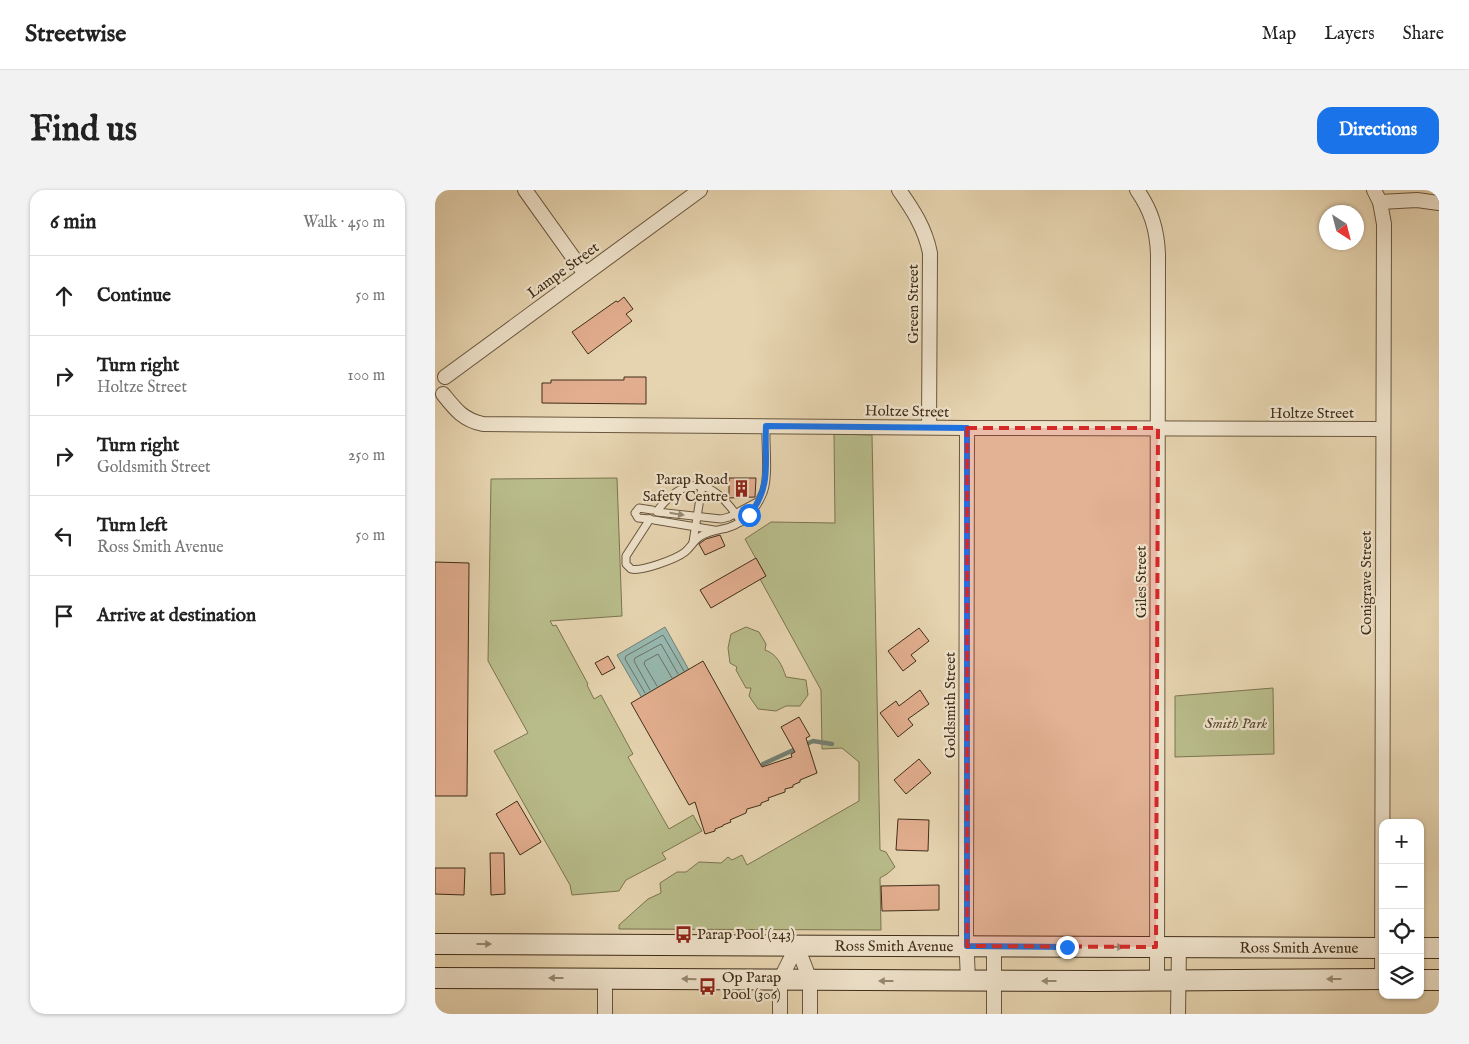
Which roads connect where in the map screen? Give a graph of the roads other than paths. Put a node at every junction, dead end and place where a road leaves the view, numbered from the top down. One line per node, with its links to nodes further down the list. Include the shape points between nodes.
1 (525, 190): 7 (street)
2 (700, 190): 7 (street, Lampe Street)
3 (899, 190): 11 (street, Green Street, via 923,228 930,253)
4 (1137, 190): 13 (street, Giles Street, via 1151,213 1157,237)
5 (1377, 196): 6 (street); 14 (street, Conigrave Street, via 1384,224)
6 (1439, 203)
7 (585, 274): 8 (street, Lampe Street)
8 (440, 377): 9 (street, via 449,385)
9 (439, 394): 10 (street, Holtze Street, via 471,422 483,424)
10 (766, 426): 11 (street, Holtze Street); 16 (lane, via 766,484)
11 (929, 427): 12 (street, Holtze Street)
12 (967, 428): 13 (street, Holtze Street); 29 (street, Goldsmith Street)
13 (1158, 428): 14 (street, Holtze Street); 31 (street, Giles Street)
14 (1383, 429): 26 (street, Conigrave Street)
15 (702, 486): 17 (lane, via 675,493); 18 (lane, via 717,492); 19 (lane)
16 (759, 501): 18 (lane); 21 (lane)
17 (655, 511): 19 (lane, one-way to 19); 20 (lane, via 658,516); 20 (lane, via 639,508 635,512 637,518)
18 (736, 513): 19 (lane, via 721,519); 21 (lane)
19 (697, 517): 23 (lane)
20 (651, 520): 22 (lane); 25 (lane, via 626,556 626,564 631,569 637,570 676,557)
21 (741, 522): 24 (lane)
22 (684, 526): 23 (lane); 25 (lane)
23 (696, 528): 24 (lane); 25 (lane)
24 (719, 530): 25 (lane, via 701,536)
25 (692, 544)
26 (1382, 909)
27 (435, 944): 28 (street, Ross Smith Avenue, one-way to 28)
28 (797, 946): 29 (street, Ross Smith Avenue); 39 (street); 40 (street)
29 (967, 946): 30 (street, Ross Smith Avenue); 45 (street, Goldsmith Street)
30 (994, 946): 31 (street, Ross Smith Avenue, one-way to 31); 46 (street)
31 (1156, 947): 32 (street, Ross Smith Avenue); 41 (street, Giles Street)
32 (1179, 947): 33 (street, Ross Smith Avenue); 42 (street)
33 (1379, 948)
34 (1424, 948): 35 (street)
35 (1439, 948)
36 (435, 978): 37 (street, Ross Smith Avenue, one-way to 36)
37 (605, 978): 39 (street, Ross Smith Avenue, one-way to 37); 47 (street)
38 (1379, 979): 42 (street, Ross Smith Avenue, one-way to 42)
39 (780, 980): 40 (street, Ross Smith Avenue); 48 (street)
40 (810, 980): 45 (street, Ross Smith Avenue, one-way to 40); 49 (street)
41 (1157, 980): 42 (street, Ross Smith Avenue); 46 (street, Ross Smith Avenue, one-way to 46)
42 (1178, 980): 51 (street)
43 (1424, 980): 44 (street)
44 (1439, 980)
45 (968, 981): 46 (street, Ross Smith Avenue)
46 (994, 981): 50 (street)
47 (605, 1014)
48 (780, 1014)
49 (810, 1014)
50 (994, 1014)
51 (1179, 1014)

